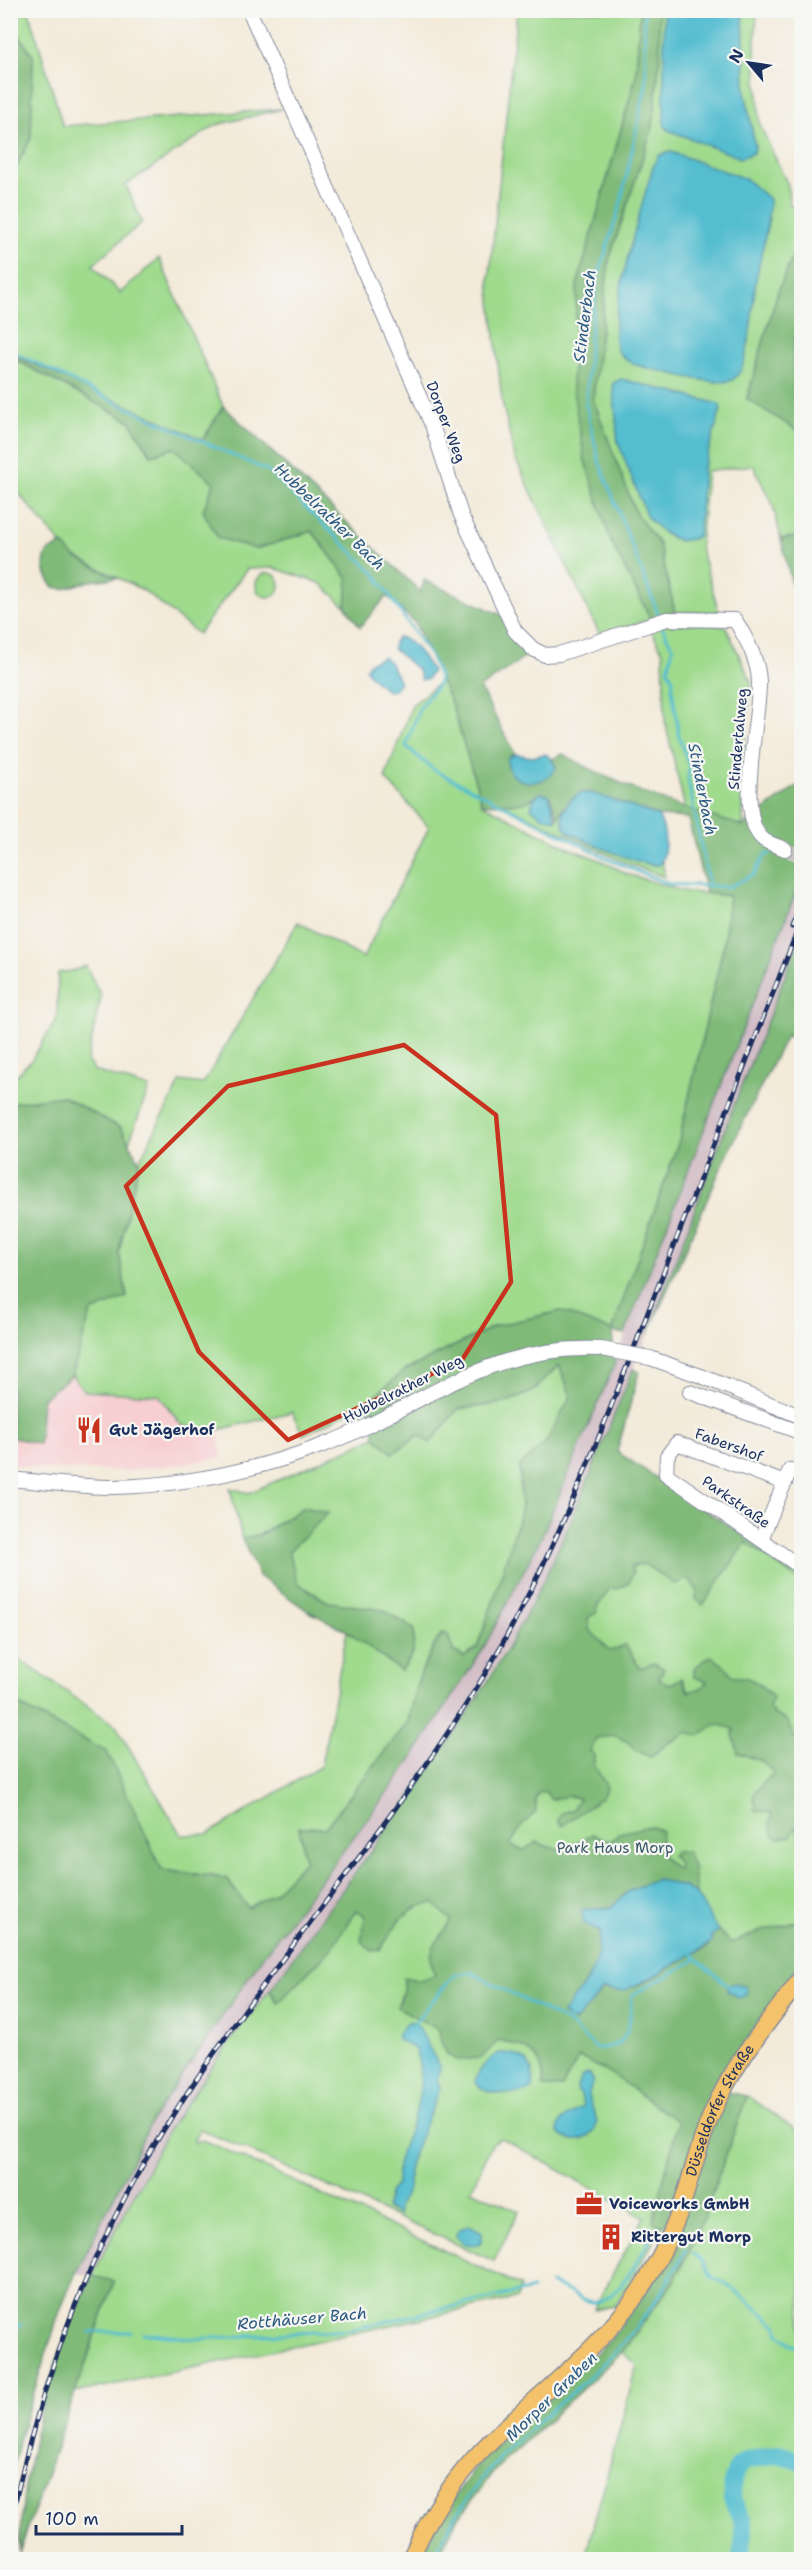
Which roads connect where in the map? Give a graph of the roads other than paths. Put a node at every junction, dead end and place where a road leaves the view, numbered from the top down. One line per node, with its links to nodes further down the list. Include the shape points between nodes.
1 (249, 10): 2 (street, Dorper Weg, via 432,425 461,515 515,631 545,655 559,654 667,619)
2 (735, 620): 3 (street, Stindertalweg, via 747,641 759,682 751,815 762,839)
3 (784, 849)
4 (690, 1392): 6 (street)
5 (801, 1417): 9 (street, Hubbelrather Weg, bridge, via 650,1358 602,1349 549,1350 481,1368 345,1436 269,1464 171,1483 114,1487)
6 (801, 1433)
7 (667, 1456): 10 (street, Fabershof, via 677,1443); 11 (street, Parkstraße, via 666,1474)
8 (801, 1472): 10 (street, via 790,1470)
9 (10, 1479)
10 (785, 1483): 11 (street)
11 (760, 1539): 13 (street, Parkstraße)
12 (801, 1551): 13 (street)
13 (799, 1566)
14 (801, 1977): 15 (main road, Düsseldorfer Straße, via 720,2096 703,2135 673,2230 637,2294 595,2345 469,2464 431,2517)
15 (410, 2559)

